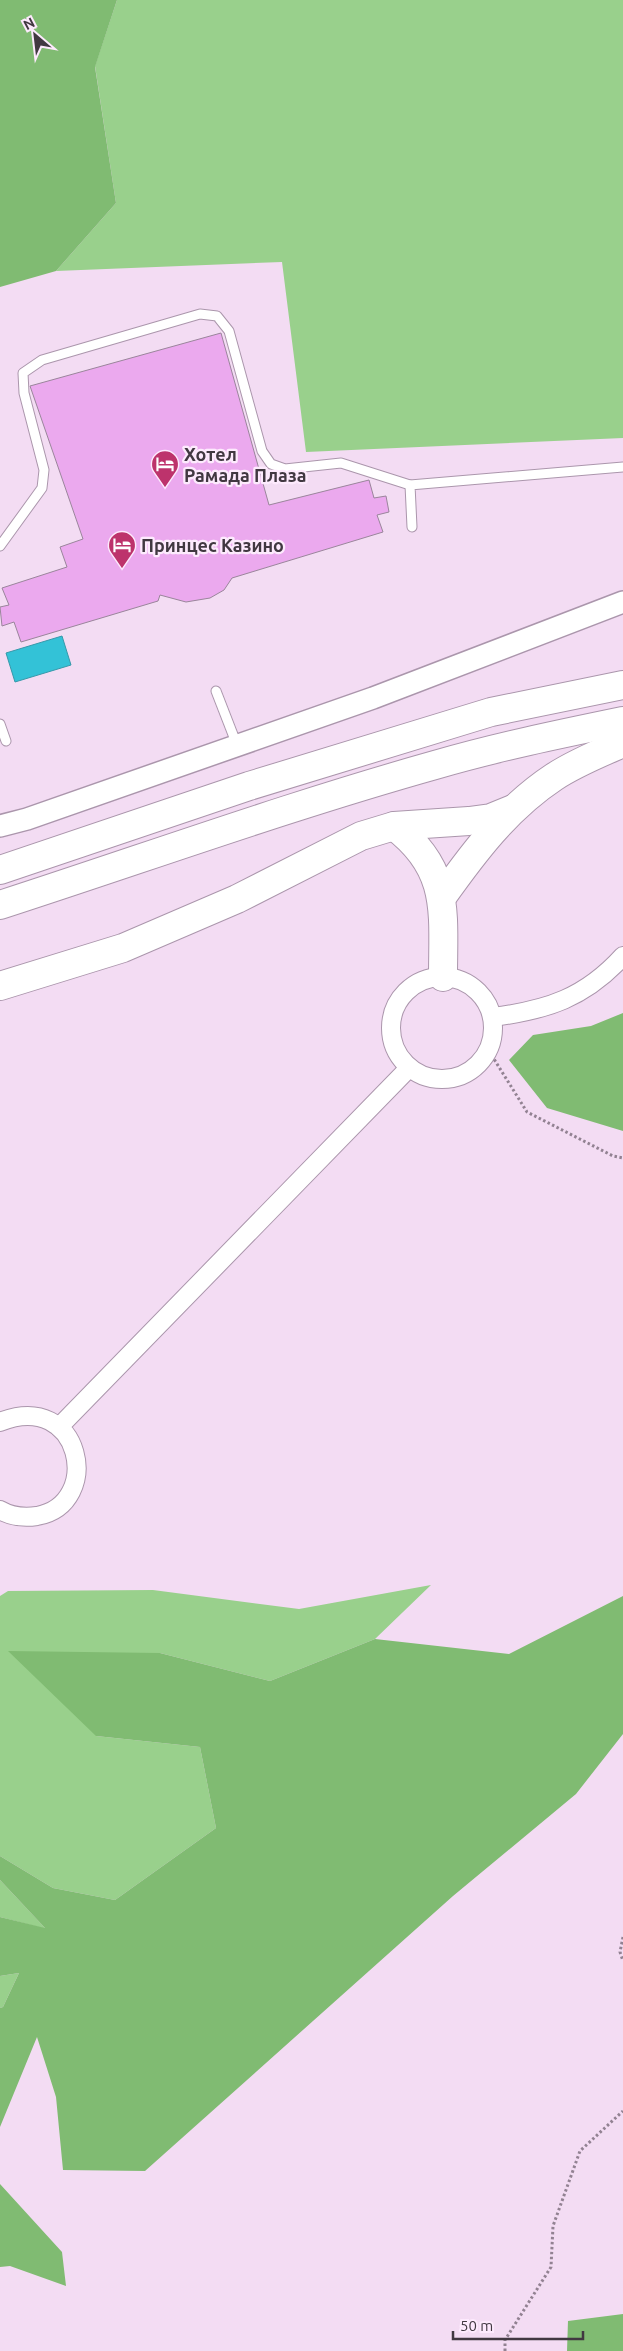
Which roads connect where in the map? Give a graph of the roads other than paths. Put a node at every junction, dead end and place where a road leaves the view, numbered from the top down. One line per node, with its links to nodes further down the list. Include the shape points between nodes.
1 (623, 467): 2 (lane)
2 (410, 485): 3 (lane); 4 (lane, via 341,463 285,469 271,464 262,451 229,331 217,316 200,314 42,360 23,373 24,393 44,470 42,488)
3 (412, 527)
4 (0, 546)
5 (623, 602): 12 (street, via 373,698)
6 (623, 685): 16 (highway, via 491,712 249,786)
7 (216, 691): 12 (lane)
8 (623, 722): 18 (highway, via 546,737 436,765 321,799)
9 (0, 724): 10 (lane)
10 (6, 741)
11 (623, 743): 13 (highway, via 554,777)
12 (237, 745): 14 (street)
13 (513, 809): 15 (highway, via 469,822); 17 (highway, via 487,836)
14 (0, 826)
15 (394, 826): 17 (highway, via 422,852 435,874); 21 (highway, via 361,836 237,899 123,948)
16 (0, 870)
17 (442, 897): 20 (highway)
18 (0, 905)
19 (623, 956): 22 (street, via 609,972 579,993 532,1012)
20 (443, 977): 22 (street, via 460,980 475,989); 23 (street, via 413,986 394,1010 390,1026 392,1042 398,1056)
21 (0, 986)
22 (493, 1018): 23 (street, via 494,1035 488,1051 480,1064 467,1073 453,1079 437,1080)
23 (409, 1068): 25 (street)
24 (0, 1422): 25 (street, via 14,1416 30,1415)
25 (59, 1427): 26 (street, via 71,1441 77,1458 76,1476 70,1492 58,1506 43,1514 25,1518)
26 (0, 1510)

